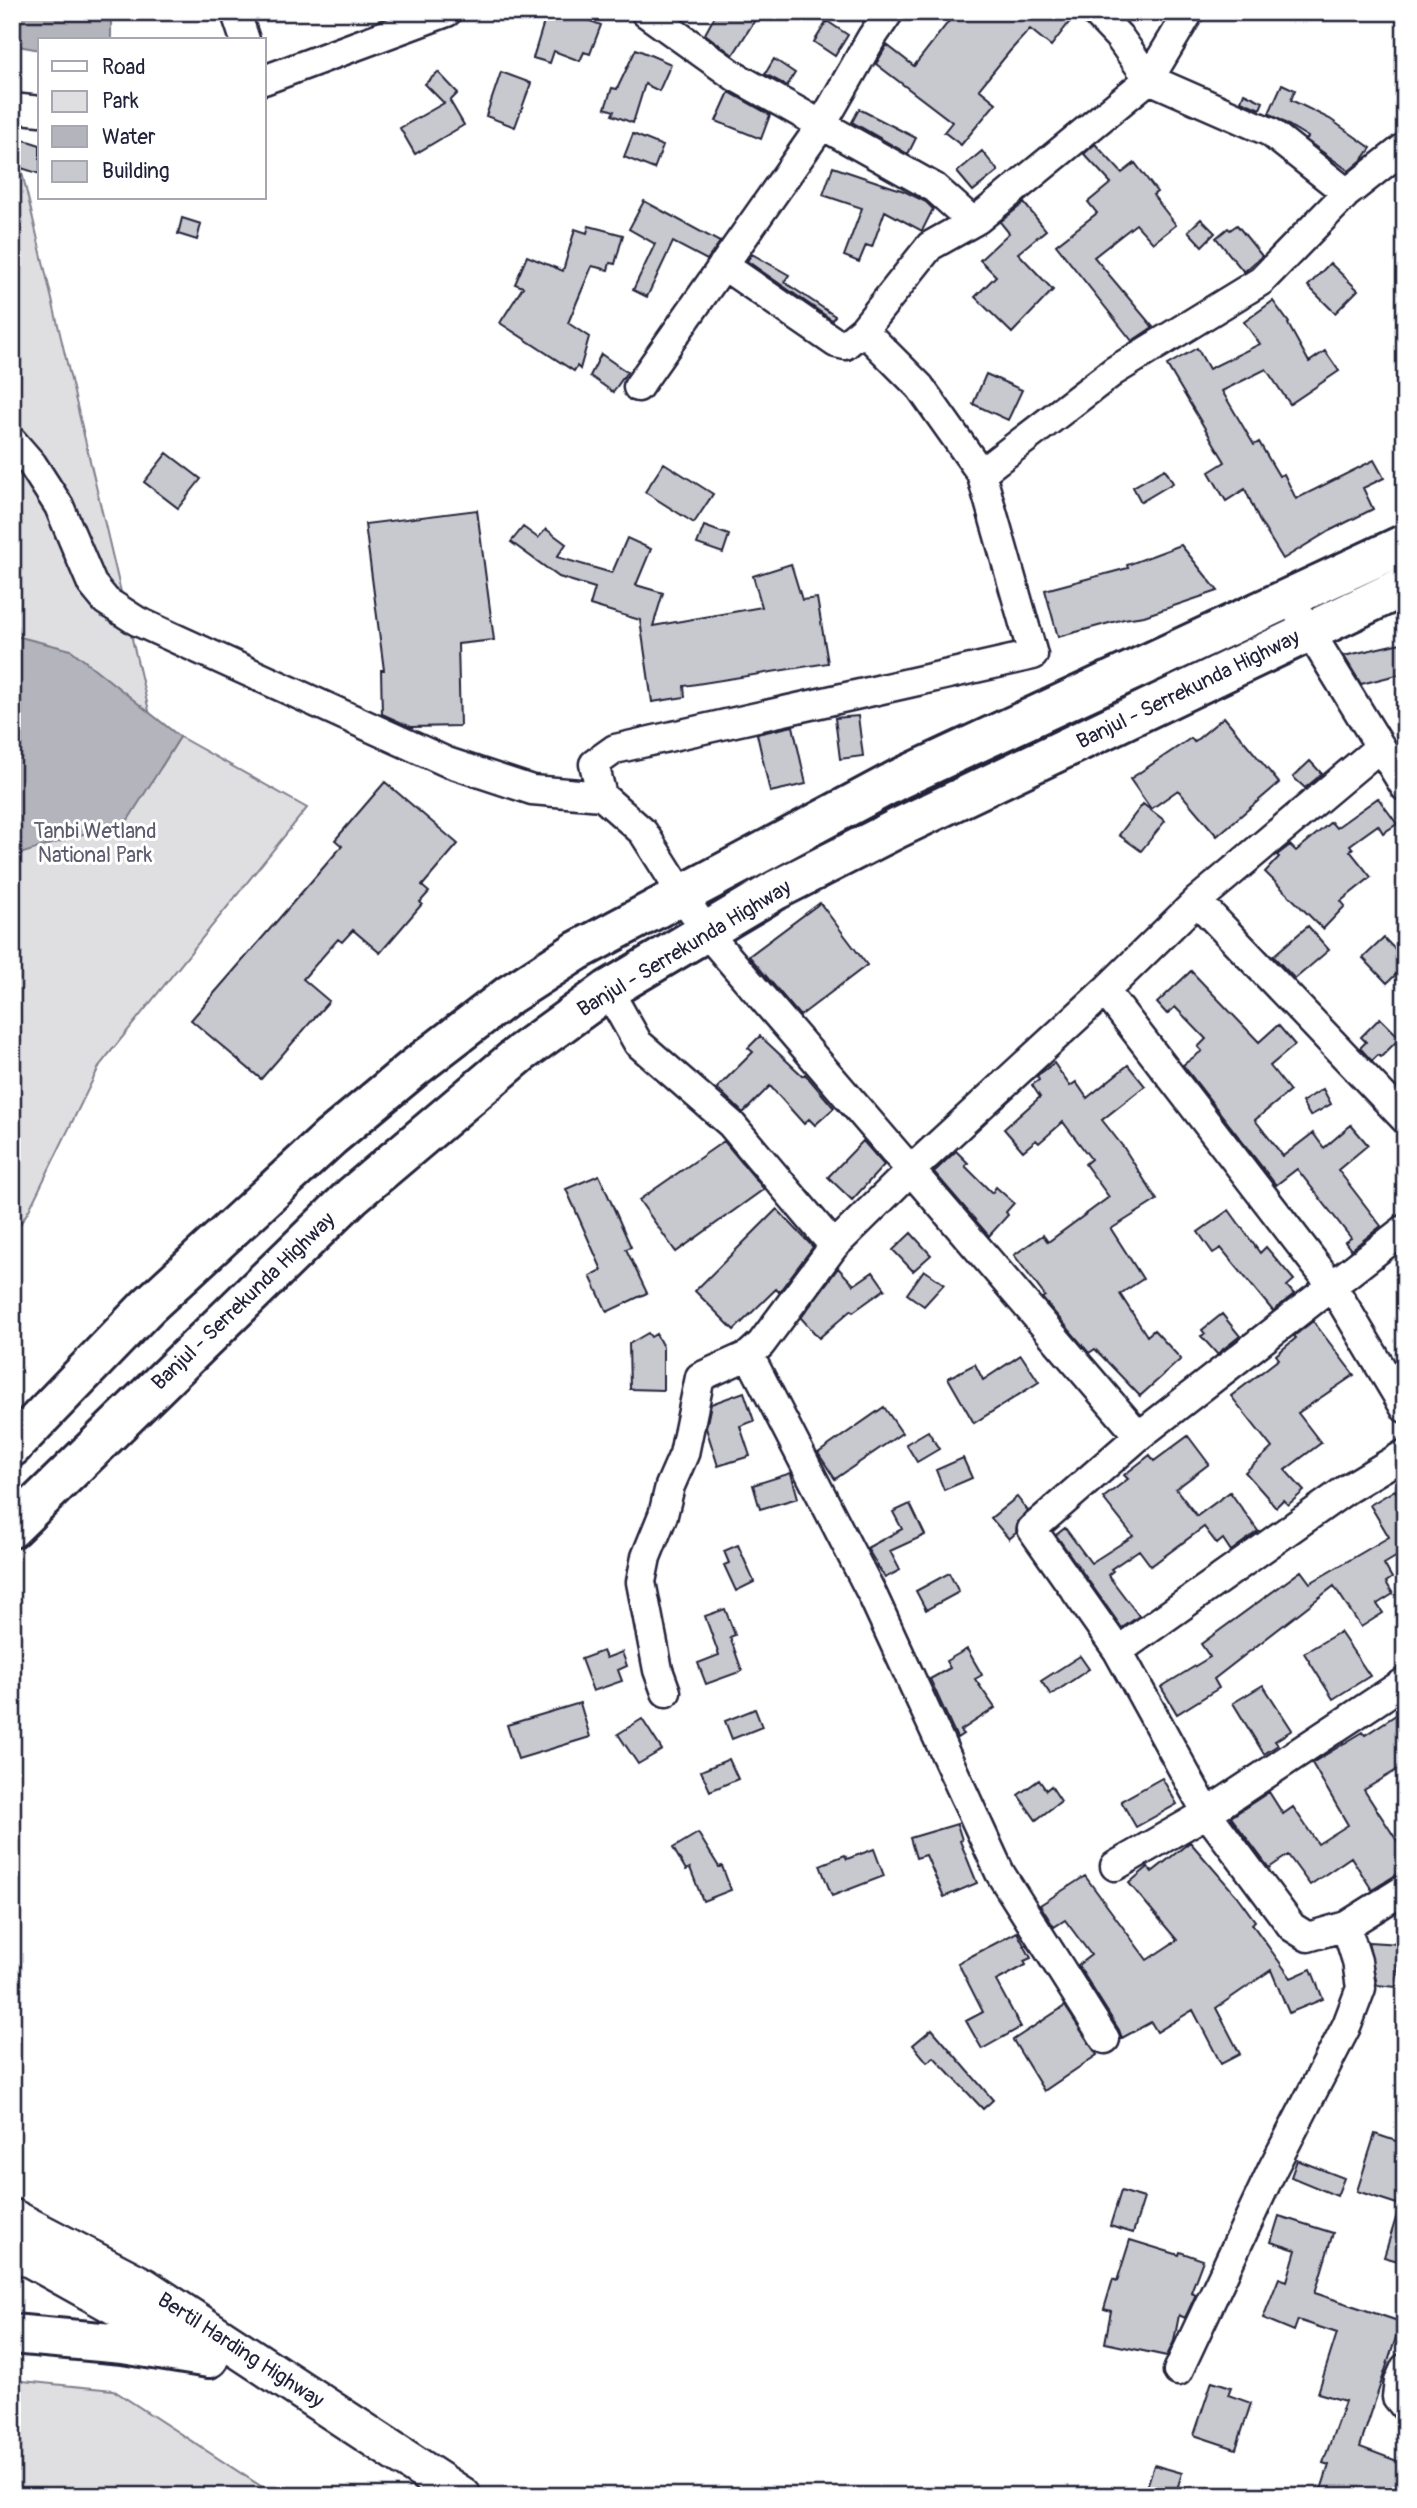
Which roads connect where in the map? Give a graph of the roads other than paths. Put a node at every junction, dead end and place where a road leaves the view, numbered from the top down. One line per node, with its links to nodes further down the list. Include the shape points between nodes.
1 (237, 12): 8 (street)
2 (447, 12): 7 (street)
3 (889, 12): 13 (street)
4 (1095, 12): 10 (street)
5 (1189, 12): 10 (street)
6 (647, 13): 13 (street, via 736,77)
7 (393, 23): 9 (street)
8 (244, 38)
9 (266, 79)
10 (1149, 79): 15 (street, via 1270,132); 16 (street)
11 (12, 108): 12 (street)
12 (38, 111)
13 (821, 126): 16 (street, via 935,188); 17 (street)
14 (1405, 147): 15 (street)
15 (1347, 193): 21 (street, via 1261,281 1114,371)
16 (973, 222): 18 (street, via 930,246)
17 (723, 265): 18 (street, via 836,343 845,345); 19 (street)
18 (863, 330): 21 (street, via 920,387)
19 (638, 387)
20 (12, 440): 28 (street, via 59,506 92,584 106,601 137,621 447,762 532,790)
21 (981, 473): 28 (street, via 1033,655 615,749 594,764)
22 (1405, 544): 24 (highway, Banjul - Serrekunda Highway)
23 (1405, 586): 25 (highway, Banjul - Serrekunda Highway)
24 (1289, 599): 25 (street); 29 (highway, Banjul - Serrekunda Highway, via 899,779)
25 (1310, 631): 26 (street); 31 (highway, Banjul - Serrekunda Highway, via 898,828 776,890)
26 (1380, 747): 27 (street); 30 (street)
27 (1405, 787)
28 (602, 796): 29 (street, via 643,832)
29 (682, 894): 31 (street); 42 (highway, Banjul - Serrekunda Highway, via 565,958 414,1068 330,1138 148,1306)
30 (1197, 901): 33 (street); 34 (street)
31 (706, 932): 32 (highway, Banjul - Serrekunda Highway); 35 (street)
32 (608, 990): 37 (street, via 638,1043 731,1124); 44 (highway, Banjul - Serrekunda Highway, via 521,1053 352,1196)
33 (1105, 991): 35 (street); 38 (street)
34 (1405, 1119)
35 (911, 1170): 37 (street); 41 (street)
36 (1405, 1229): 38 (street)
37 (834, 1246): 39 (street)
38 (1333, 1287): 40 (street); 41 (street)
39 (749, 1355): 47 (street, via 700,1377 684,1454 646,1557 640,1582 657,1670); 52 (street, via 872,1594 1000,1873)
40 (1405, 1408)
41 (1139, 1436): 45 (street, via 1032,1529)
42 (12, 1447)
43 (1405, 1454): 45 (street, via 1347,1489)
44 (12, 1528)
45 (1118, 1651): 48 (street)
46 (1405, 1682): 48 (street)
47 (666, 1692)
48 (1207, 1813): 49 (street); 51 (street, via 1292,1927 1308,1937)
49 (1115, 1866)
50 (1405, 1889): 51 (street)
51 (1346, 1926): 58 (street, via 1361,1988 1352,2012)
52 (1105, 2039)
53 (12, 2217): 61 (main road, Bertil Harding Highway, via 144,2287)
54 (12, 2248): 56 (main road, Bertil Harding Highway)
55 (12, 2334): 56 (highway)
56 (209, 2358): 60 (main road, Bertil Harding Highway, via 293,2409)
57 (1405, 2368): 59 (street, via 1397,2397)
58 (1178, 2371)
59 (1405, 2407)
60 (419, 2496)
61 (462, 2496)

